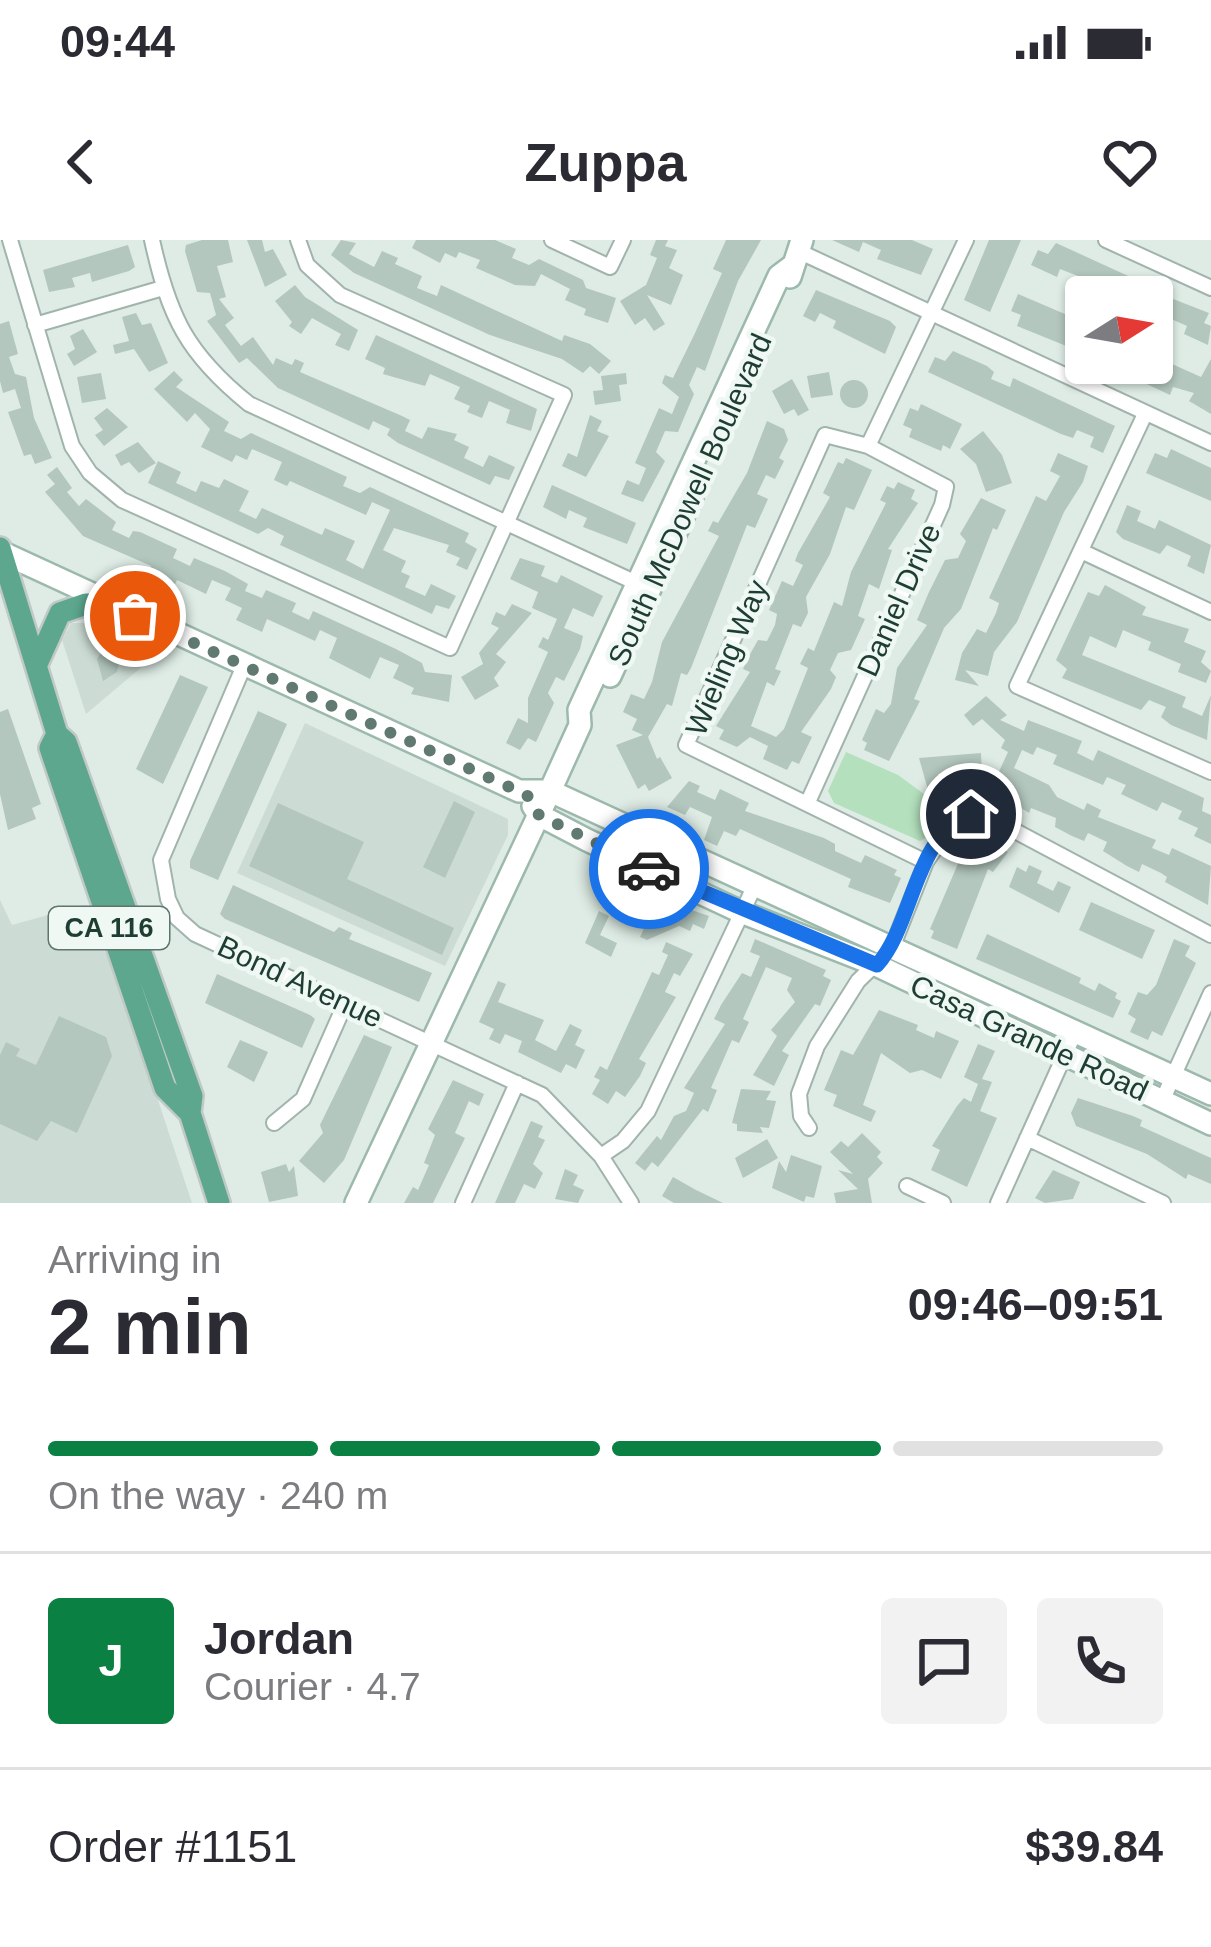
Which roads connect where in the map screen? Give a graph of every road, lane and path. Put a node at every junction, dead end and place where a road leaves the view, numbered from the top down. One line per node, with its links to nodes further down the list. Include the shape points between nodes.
1 (10, 240): 12 (street)
2 (152, 240): 9 (street)
3 (298, 240): 16 (street, via 307,265 340,295 564,395)
4 (552, 240): 5 (street, via 610,267)
5 (622, 240)
6 (966, 240): 11 (street)
7 (1106, 240): 10 (street)
8 (797, 253): 11 (street); 19 (main road, South McDowell Boulevard)
9 (163, 288): 12 (street); 16 (street, via 195,352 249,404)
10 (1211, 288)
11 (932, 316): 13 (street); 15 (street)
12 (35, 325): 16 (street, via 72,446 122,500 450,648)
13 (1145, 414): 14 (street); 18 (street)
14 (1211, 443)
15 (868, 446): 27 (street, Daniel Drive, via 946,487); 27 (street, Wieling Way, via 825,435 686,745)
16 (508, 525): 19 (street)
17 (0, 550): 20 (main road); 22 (main road, CA 116)
18 (1081, 551): 21 (street); 24 (street, via 1017,686)
19 (642, 586): 25 (main road, South McDowell Boulevard, via 589,722 580,725)
20 (110, 604): 22 (main road, via 60,613); 23 (main road)
21 (1211, 612)
22 (37, 664): 50 (main road, CA 116, via 57,734 50,748 106,920 165,1088 190,1114)
23 (243, 668): 26 (main road); 36 (street, Bond Avenue, via 161,860 168,899 195,934)
24 (1211, 772)
25 (550, 791): 26 (main road); 28 (main road, South McDowell Boulevard); 30 (main road, Casa Grande Road)
26 (527, 795): 28 (main road)
27 (808, 802): 29 (street, Wieling Way)
28 (539, 815): 31 (main road, Casa Grande Road); 38 (main road, South McDowell Boulevard)
29 (926, 862): 32 (street, via 955,820 971,814); 33 (street)
30 (755, 885): 31 (street); 33 (main road, Casa Grande Road)
31 (741, 912): 34 (main road, Casa Grande Road); 48 (street, via 648,1111)
32 (1211, 935)
33 (892, 948): 34 (street); 37 (main road, Casa Grande Road)
34 (877, 965): 39 (main road, Casa Grande Road); 46 (street, via 817,1046 799,1094)
35 (1211, 993): 40 (street)
36 (345, 1004): 38 (street, Bond Avenue); 44 (street, via 303,1099)
37 (1075, 1032): 39 (street); 40 (main road, Casa Grande Road)
38 (434, 1046): 41 (street, Bond Avenue); 51 (main road, South McDowell Boulevard)
39 (1064, 1057): 43 (main road, Casa Grande Road); 47 (street)
40 (1172, 1077): 42 (main road, Casa Grande Road); 43 (street)
41 (517, 1083): 48 (street, Bond Avenue, via 568,1117); 52 (street)
42 (1211, 1094)
43 (1162, 1101): 45 (main road, Casa Grande Road)
44 (274, 1123)
45 (1211, 1124)
46 (808, 1128)
47 (1028, 1138): 55 (street); 56 (street)
48 (601, 1156): 53 (street, Bond Avenue)
49 (908, 1186): 54 (street)
50 (218, 1203)
51 (356, 1203)
52 (463, 1203)
53 (631, 1203)
54 (943, 1203)
55 (998, 1203)
56 (1161, 1203)

